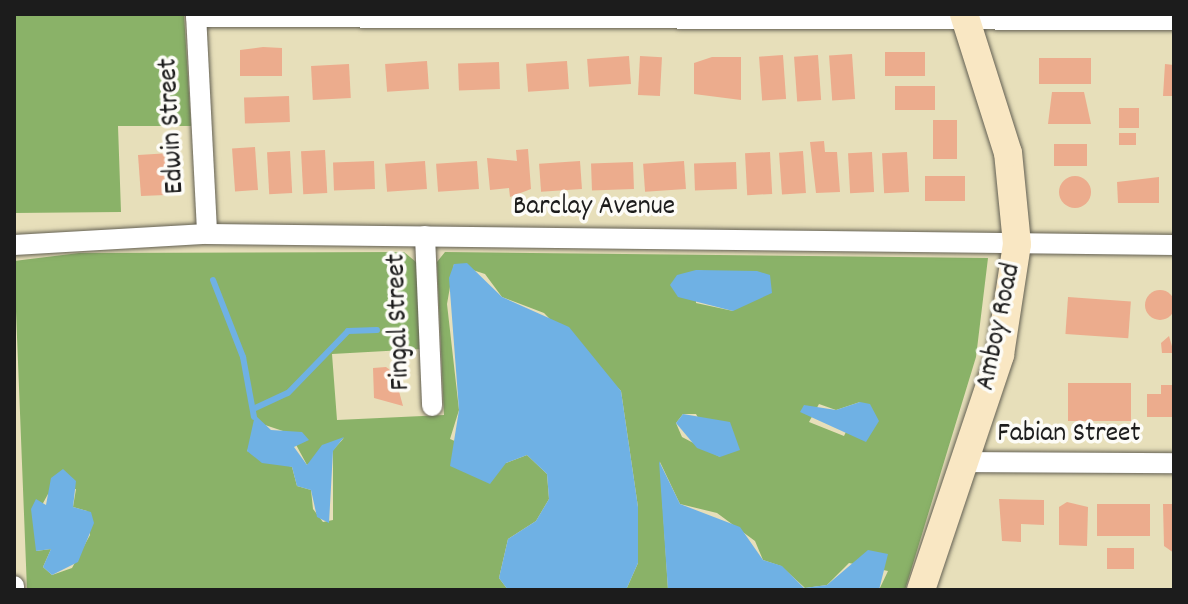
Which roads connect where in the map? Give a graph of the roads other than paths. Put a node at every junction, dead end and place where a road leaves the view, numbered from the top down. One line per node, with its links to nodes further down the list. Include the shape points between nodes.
1 (196, 16): 2 (street); 5 (street, Edwin Street)
2 (964, 16): 3 (street); 7 (main road, Amboy Road, via 1008,153)
3 (1128, 17): 4 (street)
4 (1174, 20)
5 (207, 234): 6 (street, Barclay Avenue); 8 (street, Barclay Avenue)
6 (425, 236): 7 (street, Barclay Avenue); 10 (street, Fingal Street)
7 (1017, 244): 9 (street, Barclay Avenue); 11 (main road, Amboy Road, via 1000,355)
8 (14, 245)
9 (1174, 245)
10 (432, 406)
11 (963, 462): 12 (street, Fabian Street); 13 (main road, Amboy Road)
12 (1174, 463)
13 (921, 590)

